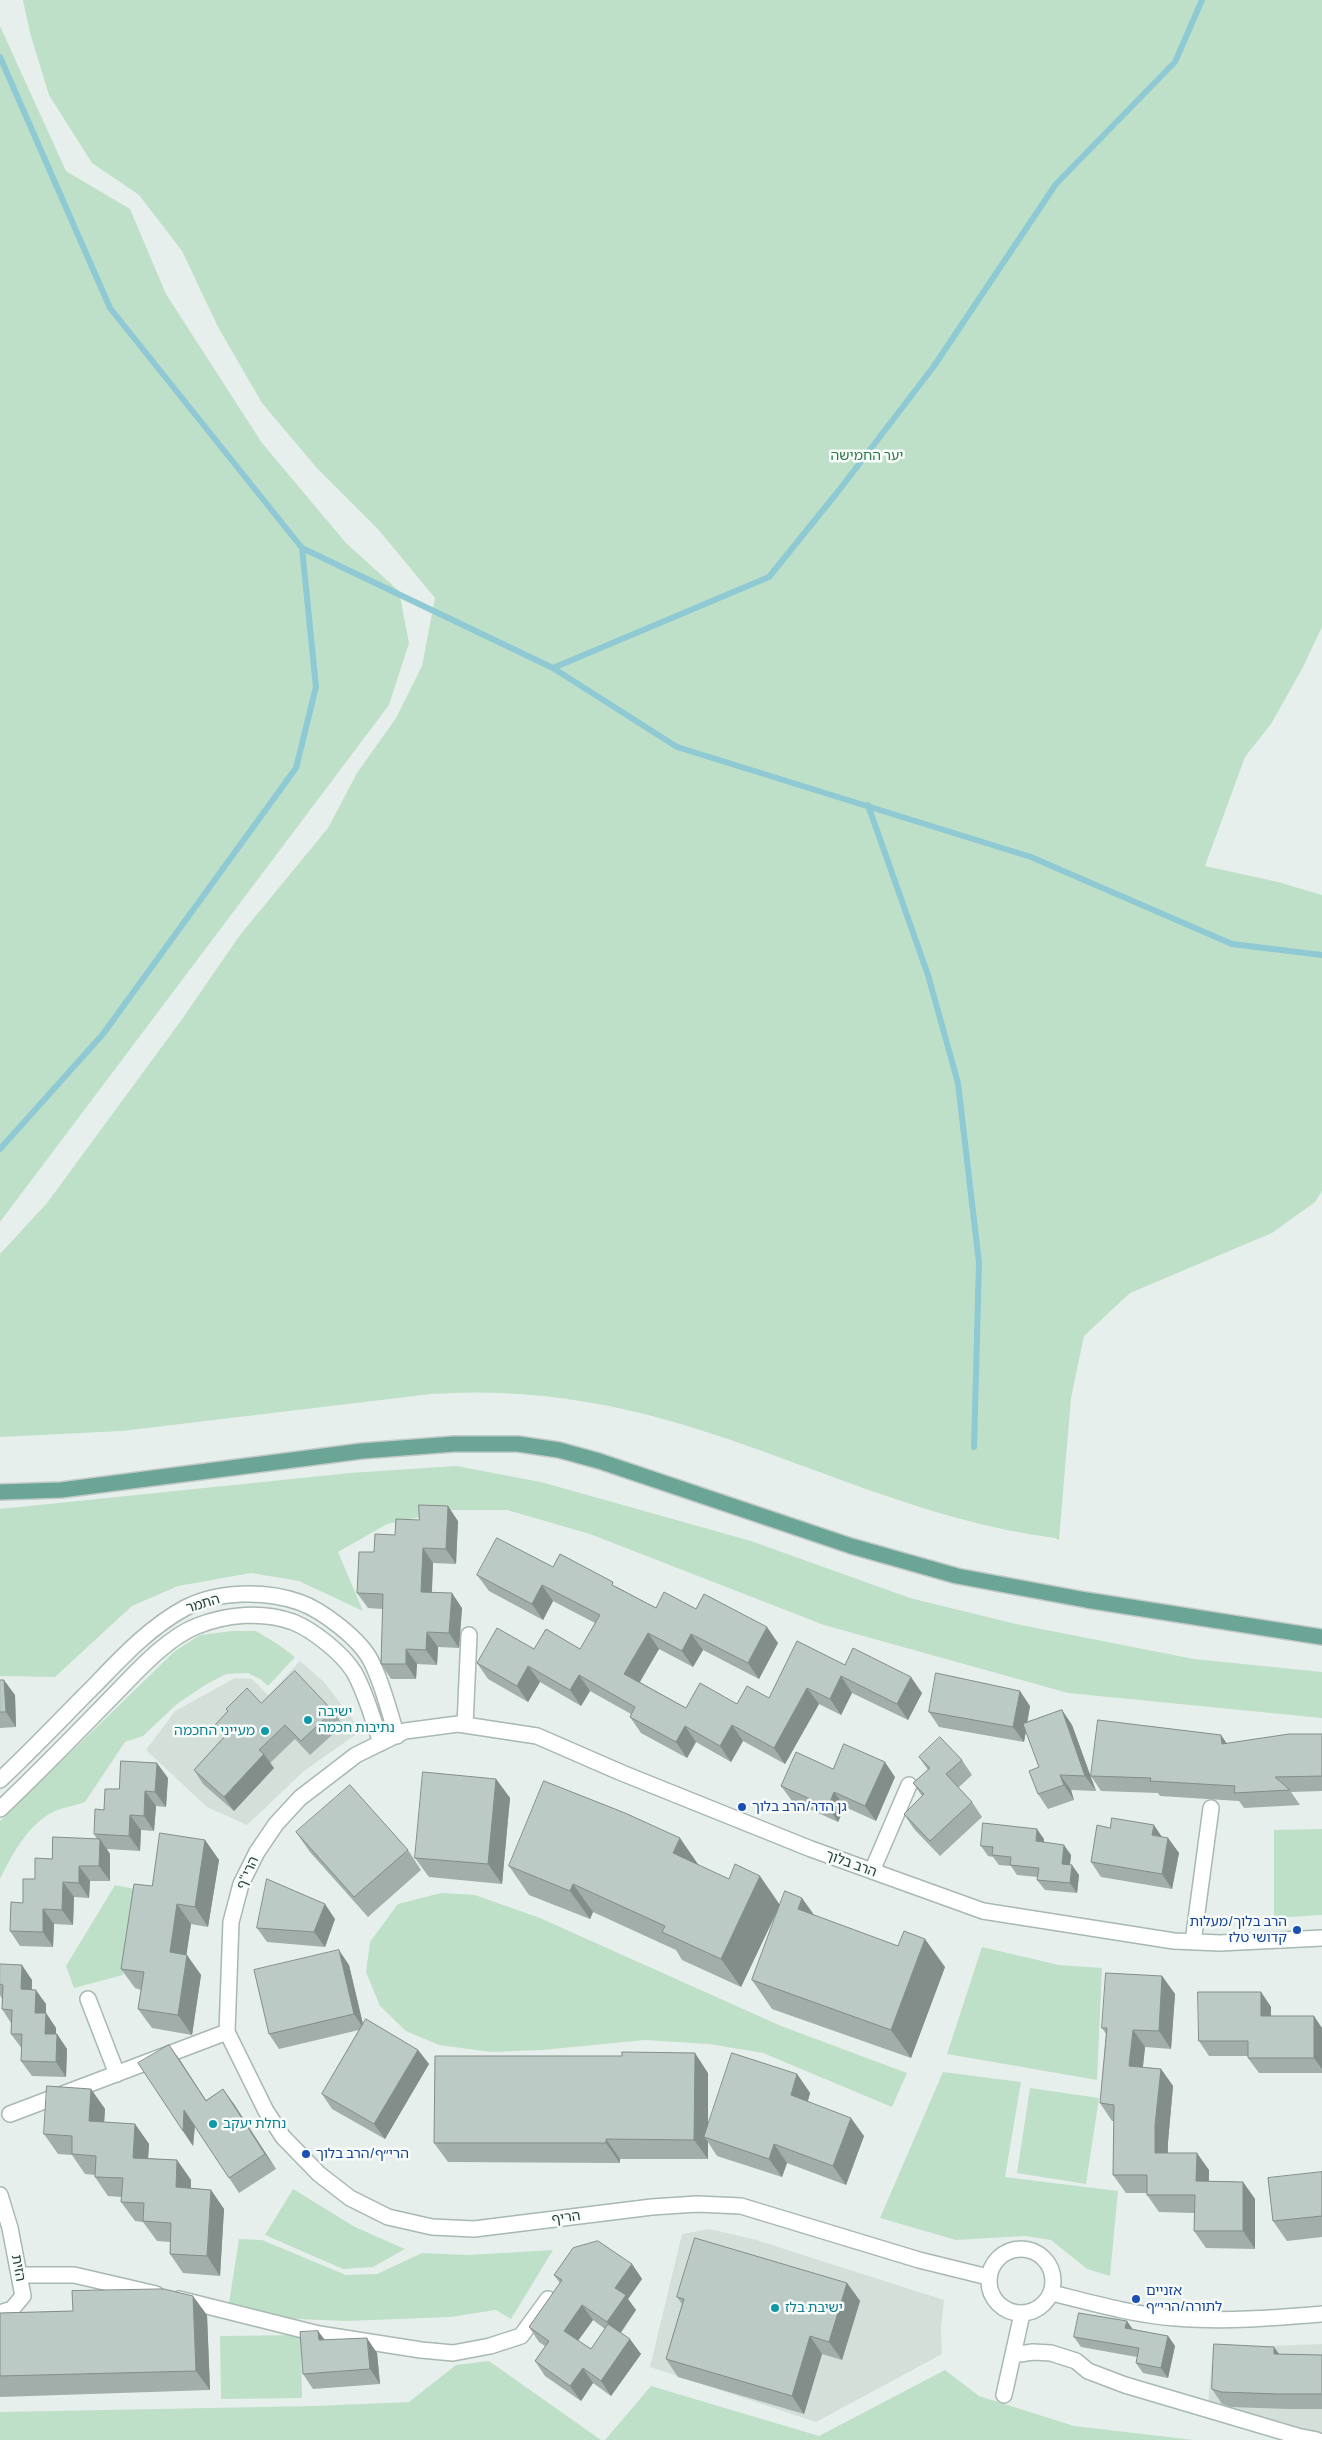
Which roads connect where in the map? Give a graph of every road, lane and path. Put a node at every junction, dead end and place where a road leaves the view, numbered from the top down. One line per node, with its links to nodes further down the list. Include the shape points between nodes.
1 (0, 1492): 3 (main road, via 61,1490 388,1449 518,1444 560,1450 599,1461 851,1546 956,1576)
2 (469, 1635): 4 (street)
3 (1322, 1637)
4 (465, 1725): 5 (street, הרב בלוך, via 405,1731); 11 (street, הרב בלוך, via 537,1736 802,1846)
5 (397, 1736): 6 (street, הרב בלוך); 7 (street, התמר, via 371,1660 336,1624 312,1607 282,1596 250,1594 217,1598 186,1608 158,1626 129,1650)
6 (381, 1743): 10 (street, התמר, via 353,1672 323,1640 303,1626 278,1616 221,1618 195,1626 143,1665); 15 (street, הרי"ף, via 356,1755 300,1798 276,1824 257,1852 241,1884 231,1922)
7 (0, 1780)
8 (909, 1785): 11 (street)
9 (1211, 1808): 13 (street)
10 (0, 1809)
11 (872, 1871): 13 (street, הרב בלוך, via 983,1911 1120,1934)
12 (1322, 1938): 13 (street, הרב בלוך)
13 (1193, 1942)
14 (88, 1999): 16 (street)
15 (227, 2032): 16 (street); 20 (street, הריף, via 266,2111 283,2137 319,2174 350,2198 388,2217 432,2227 474,2230 652,2207 696,2204 741,2206 919,2260)
16 (117, 2074): 17 (street)
17 (10, 2114)
18 (0, 2195): 19 (street, הזית)
19 (19, 2275): 22 (street, via 74,2275 319,2334 453,2353 521,2336); 23 (street, הזית, via 23,2296)
20 (988, 2277): 21 (street, via 1003,2254 1018,2249 1030,2250 1046,2261 1052,2271); 24 (street, via 989,2289 997,2303 1011,2312)
21 (1052, 2293): 24 (street, via 1043,2305); 25 (street, via 1175,2318 1252,2320)
22 (548, 2299)
23 (6, 2311)
24 (1022, 2314): 26 (street)
25 (1322, 2314)
26 (1013, 2355): 27 (street); 28 (street, via 1051,2353 1076,2361 1088,2370 1125,2385)
27 (1004, 2395)
28 (1317, 2440)

